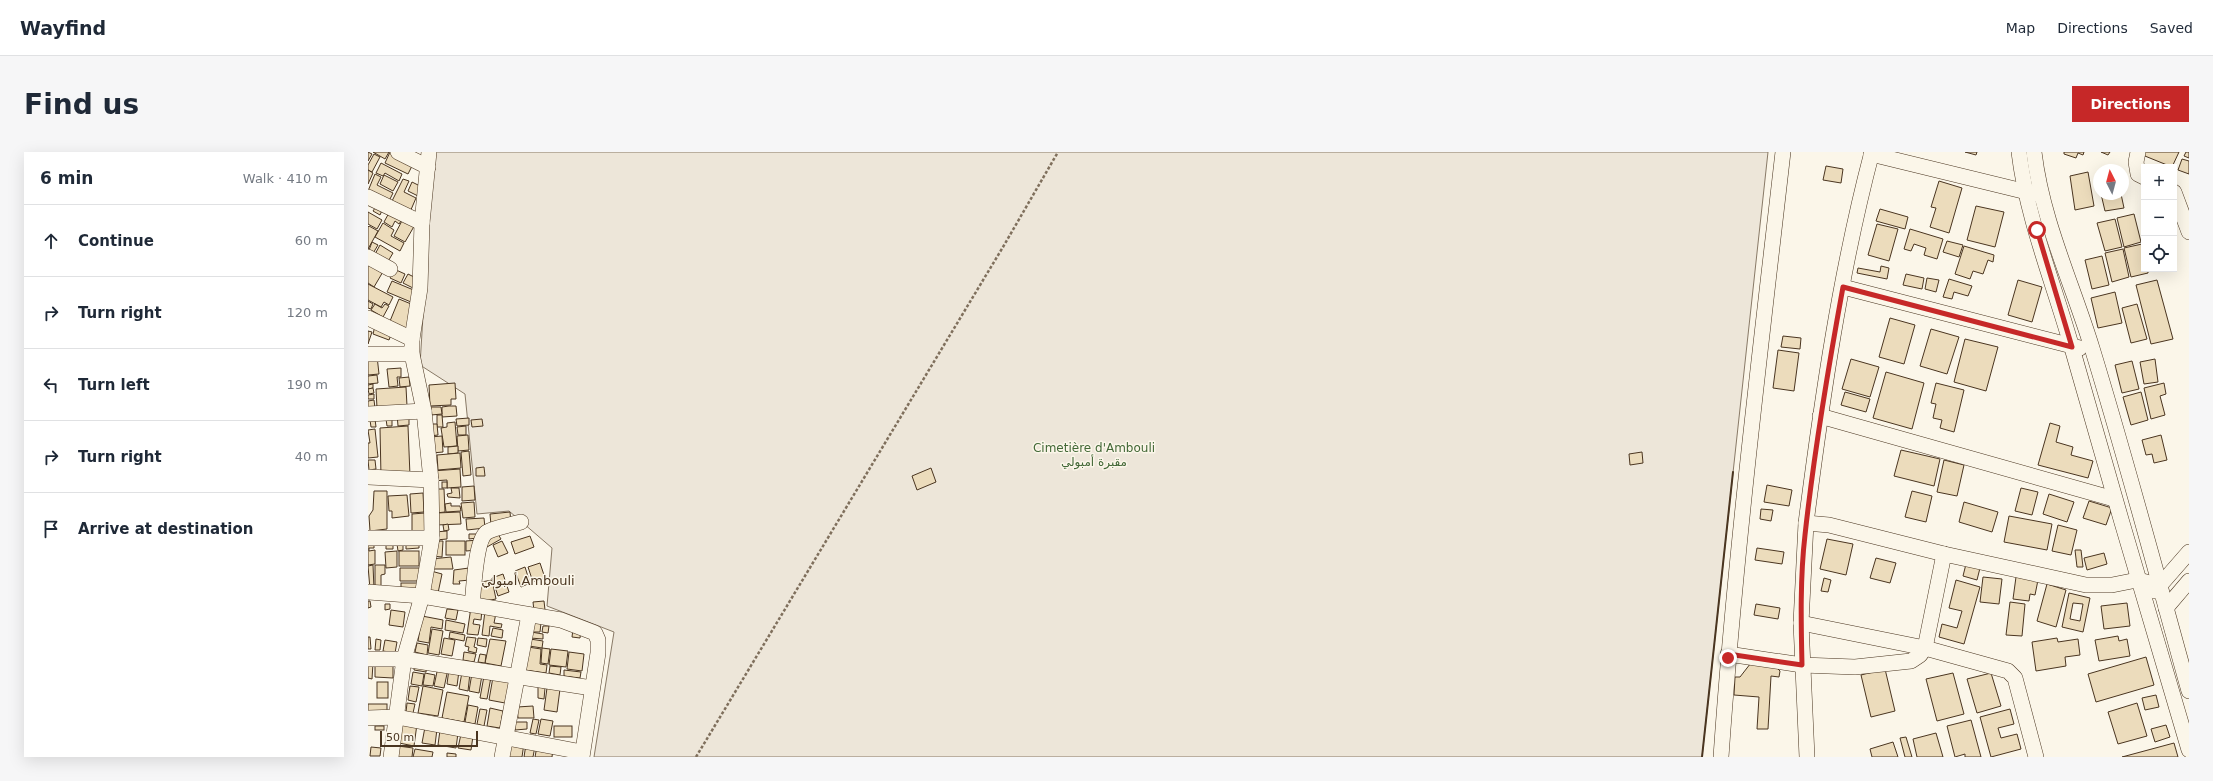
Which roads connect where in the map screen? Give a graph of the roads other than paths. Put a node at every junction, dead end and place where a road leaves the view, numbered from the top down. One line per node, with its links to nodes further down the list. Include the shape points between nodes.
1 (398, 152): 7 (street)
2 (1783, 152): 49 (street)
3 (2019, 152): 9 (street)
4 (2034, 152): 9 (street)
5 (2138, 152): 8 (street, via 2136,162 2138,174)
6 (1872, 153): 9 (street); 16 (street)
7 (428, 159): 12 (street)
8 (2141, 176)
9 (2034, 194): 17 (street); 18 (street)
10 (368, 197): 12 (street)
11 (2177, 200): 13 (street)
12 (422, 223): 20 (street, via 420,288)
13 (2189, 232)
14 (368, 258): 15 (street)
15 (390, 269)
16 (1843, 287): 21 (street); 27 (street)
17 (2072, 287): 18 (street); 22 (street)
18 (2055, 292): 21 (street)
19 (368, 318): 20 (street)
20 (412, 339): 24 (street)
21 (2072, 347): 22 (street); 30 (street)
22 (2092, 349): 35 (street)
23 (368, 354): 24 (street)
24 (412, 354): 25 (street)
25 (424, 411): 26 (street); 29 (street)
26 (368, 414)
27 (1820, 416): 30 (street); 32 (street)
28 (368, 477): 29 (street)
29 (432, 480): 34 (street)
30 (2114, 499): 38 (street)
31 (521, 522): 43 (street, via 488,532 483,537)
32 (1806, 523): 36 (street, via 1829,526); 47 (street)
33 (368, 538): 34 (street)
34 (432, 538): 42 (street)
35 (2150, 547): 37 (street, via 2158,559 2166,563); 40 (street)
36 (1944, 554): 38 (street, via 2086,585 2112,585); 48 (street)
37 (2185, 556): 40 (street)
38 (2137, 580): 40 (street); 44 (street)
39 (2189, 581): 45 (street)
40 (2160, 585): 44 (street); 45 (street)
41 (368, 592): 42 (street)
42 (422, 596): 43 (street); 51 (street)
43 (472, 605): 46 (street)
44 (2145, 605): 45 (street); 59 (street)
45 (2166, 608): 55 (street)
46 (528, 615): 53 (street); 54 (street, via 561,620 595,633 598,653)
47 (1801, 623): 48 (street); 52 (street)
48 (1925, 648): 52 (street, via 1920,656 1899,663 1855,667); 65 (street, via 2008,671 2015,678)
49 (1728, 654): 52 (street); 63 (street)
50 (368, 659): 51 (street)
51 (404, 659): 53 (street); 56 (street)
52 (1802, 665): 64 (street)
53 (517, 676): 54 (street); 58 (street)
54 (592, 688): 60 (street)
55 (2189, 691)
56 (398, 717): 57 (street); 58 (street); 61 (street)
57 (368, 718)
58 (506, 737): 60 (street); 62 (street)
59 (2189, 750)
60 (582, 755)
61 (391, 757)
62 (502, 757)
63 (1721, 757)
64 (1807, 757)
65 (2036, 757)

